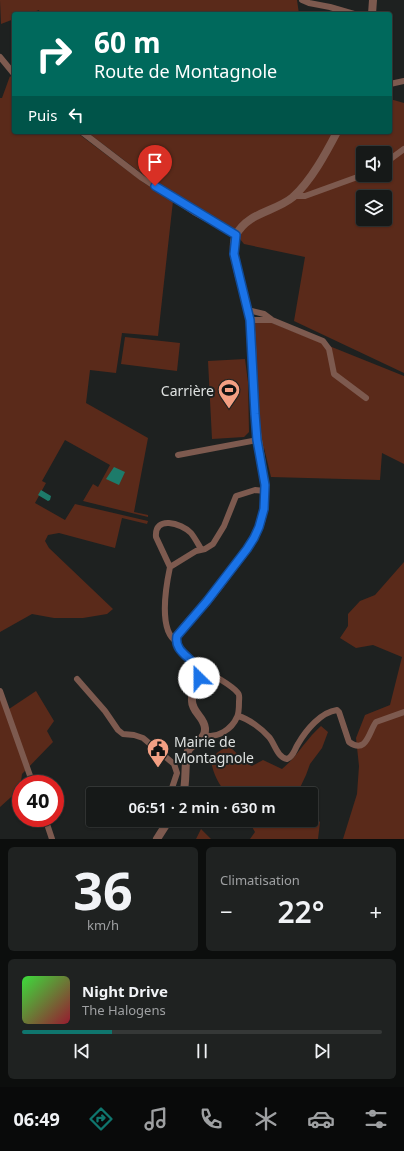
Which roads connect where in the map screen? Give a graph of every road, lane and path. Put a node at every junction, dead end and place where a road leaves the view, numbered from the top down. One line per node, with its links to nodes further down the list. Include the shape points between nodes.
1 (302, 0): 3 (street)
2 (373, 0): 4 (street)
3 (336, 11)
4 (372, 12)
5 (0, 57): 6 (street)
6 (12, 72)
7 (404, 81): 8 (street)
8 (392, 84)
9 (85, 134): 15 (street, via 142,178 194,212)
10 (336, 134): 14 (street)
11 (404, 149): 12 (street)
12 (392, 158)
13 (356, 178): 14 (street, via 305,196)
14 (293, 196): 15 (street, via 252,218)
15 (236, 235): 16 (street, via 234,254)
16 (248, 310): 17 (street); 18 (street, via 264,314)
17 (250, 320): 18 (street); 20 (street)
18 (272, 320): 19 (street, via 322,341 329,349 334,374)
19 (366, 398)
20 (257, 440): 21 (street); 22 (street)
21 (178, 455)
22 (265, 491): 23 (street, via 255,490 236,496 224,526 213,544); 25 (street, via 264,509 254,538 239,561 179,634)
23 (201, 549): 24 (street); 24 (street, via 192,534 181,526 165,523 160,525 156,537)
24 (170, 567): 25 (street, via 164,615 168,634)
25 (177, 642): 26 (street, via 183,654)
26 (199, 668): 30 (street, via 238,692); 31 (street, via 199,678 192,701 194,710 205,726)
27 (78, 679): 33 (street, via 118,730 123,734 143,738 174,764 177,773)
28 (0, 691): 32 (street)
29 (404, 712): 30 (street, via 376,722 365,742 359,745 350,742 337,710 322,716 302,738 292,756 287,758 281,756 268,736)
30 (238, 716): 31 (street, via 226,730 212,736)
31 (204, 735): 34 (street, via 188,753)
32 (30, 775)
33 (172, 787)
34 (184, 787)
35 (48, 827): 37 (street)
36 (165, 827): 38 (street)
37 (52, 839)
38 (157, 839)

